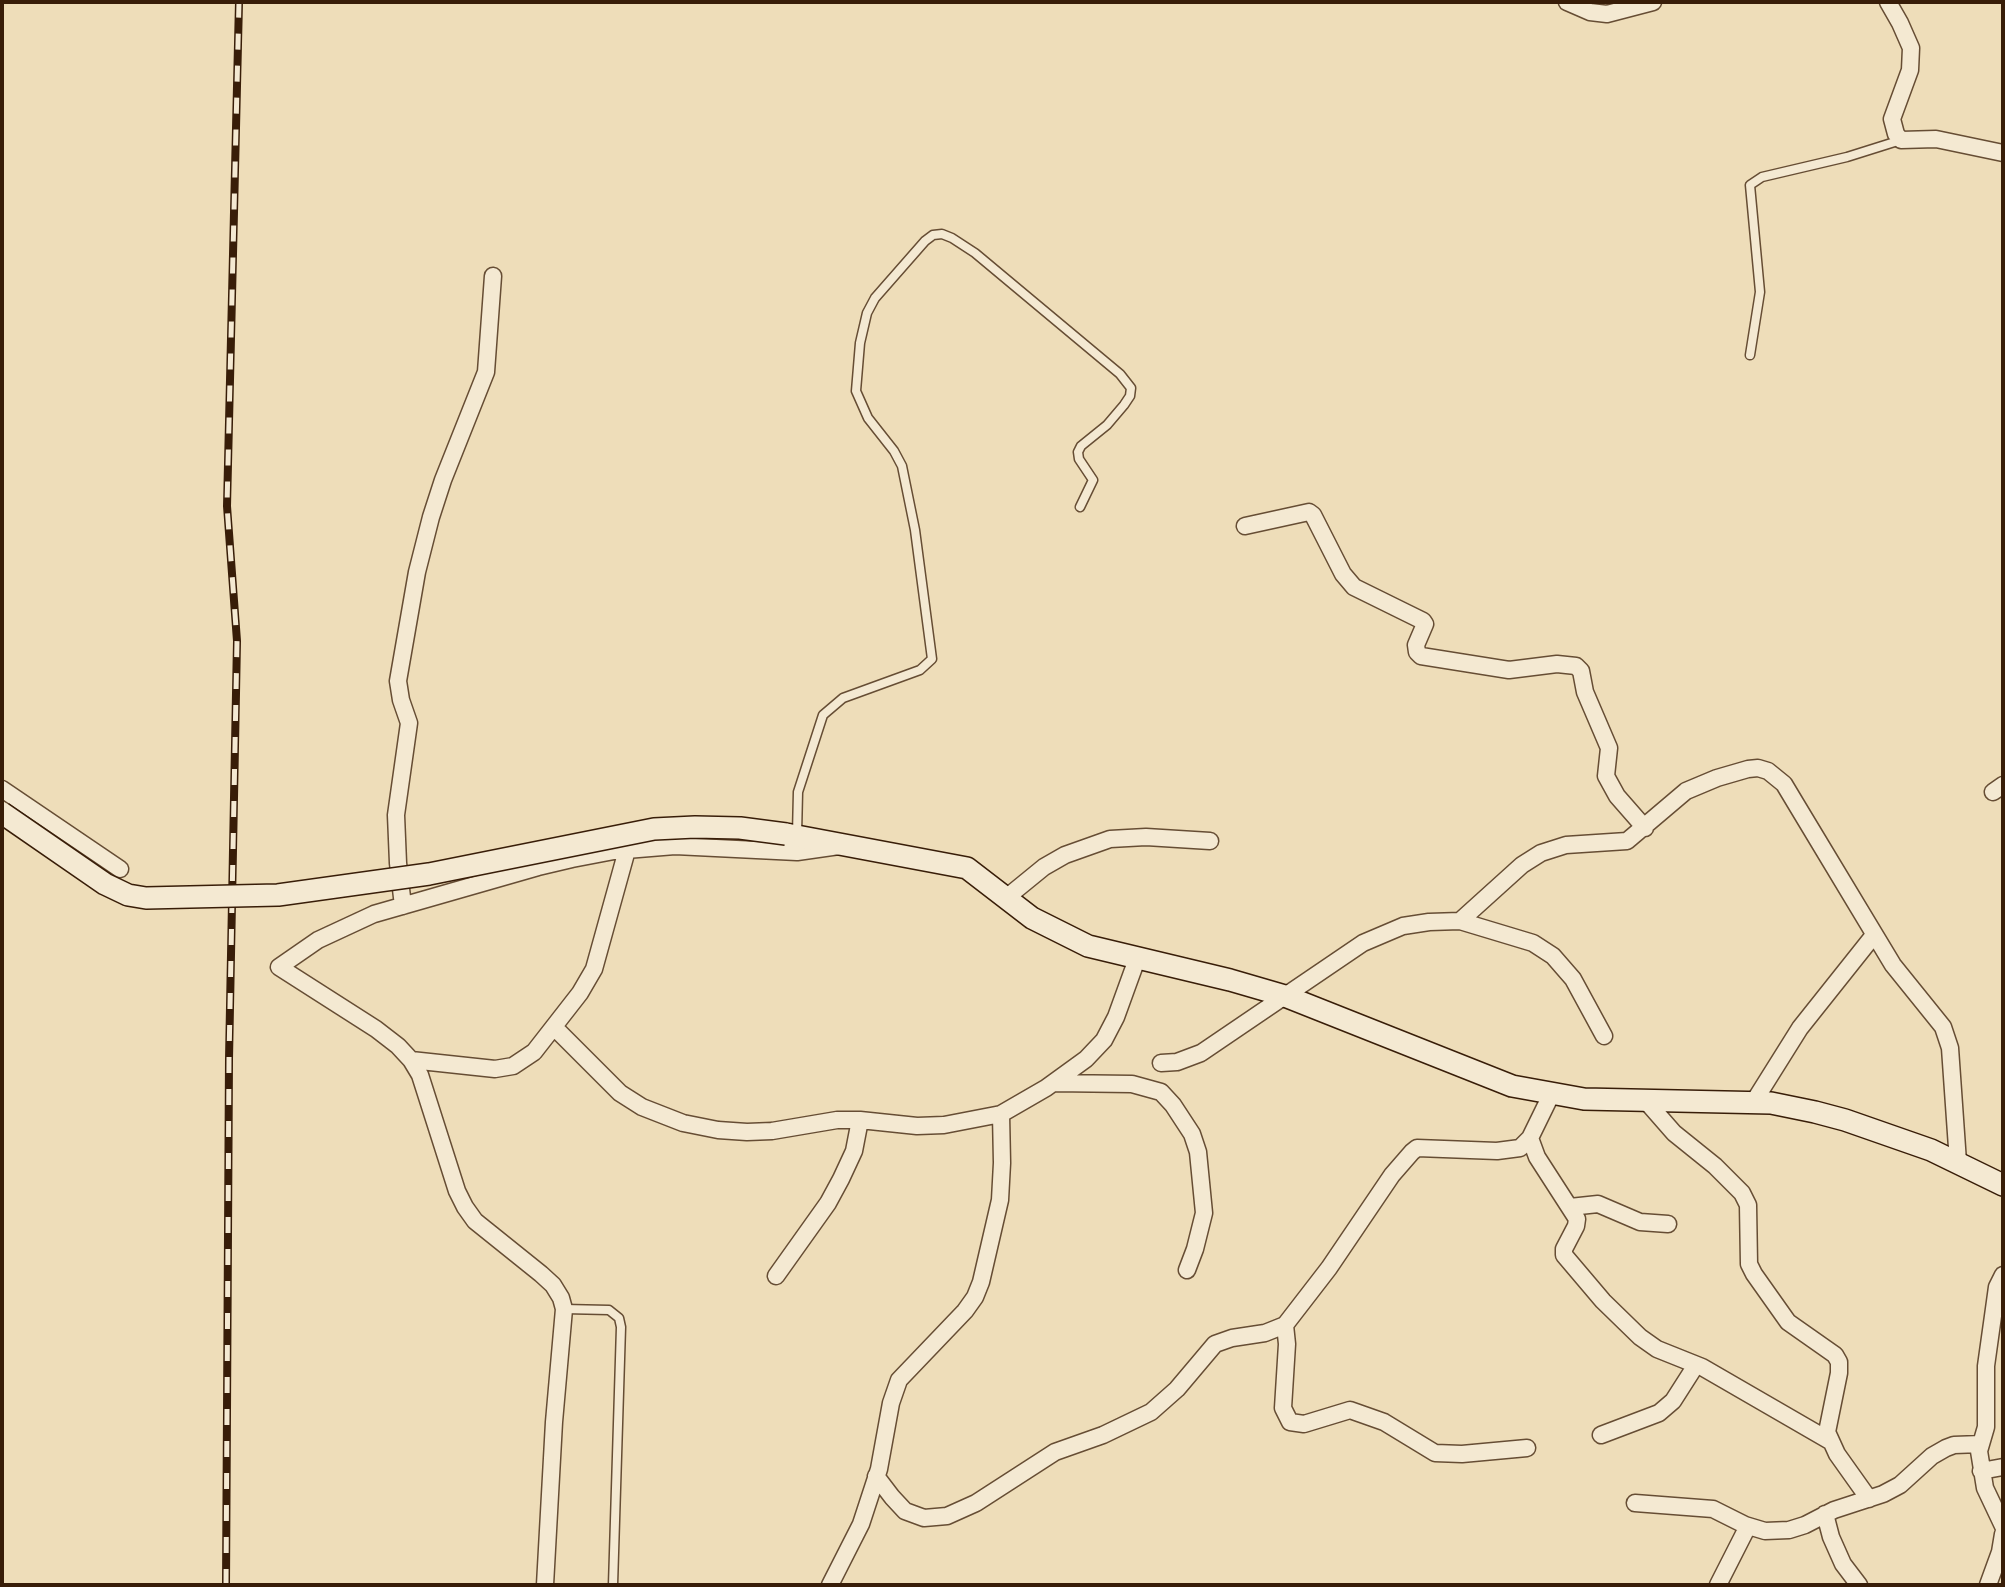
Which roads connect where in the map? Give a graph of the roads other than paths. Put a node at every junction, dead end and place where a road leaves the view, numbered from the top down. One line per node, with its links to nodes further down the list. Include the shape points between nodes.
1 (1567, 2): 2 (street, via 1607,14)
2 (1653, 2)
3 (1888, 2): 4 (street, via 1911,48 1910,70 1892,119)
4 (1900, 140): 5 (street, via 1936,139); 7 (lane, via 1762,177 1750,186 1760,292)
5 (2003, 153)
6 (493, 275): 19 (street, via 486,372 431,517 398,681 409,723 396,815)
7 (1750, 355)
8 (1080, 507): 13 (lane, via 1093,480 1078,452 1124,405 1131,388 975,253 952,238 933,235 875,298 867,313 856,391 868,418 902,466 932,659 920,670 843,698 823,715 798,792)
9 (1245, 526): 12 (street, via 1308,512 1314,515 1354,587 1423,621 1416,645 1421,656 1509,670 1576,666 1609,748 1606,776 1616,796)
10 (2, 789): 17 (street)
11 (2, 813): 13 (street, bridge, via 105,884 146,898 278,895 429,874 654,829 740,828)
12 (1645, 828): 20 (street, via 1627,841 1566,845 1541,853); 21 (street, via 1686,791 1748,769 1768,771 1790,794)
13 (792, 836): 15 (street)
14 (1210, 841): 18 (street, via 1110,839 1065,855)
15 (843, 845): 16 (street, via 797,852 703,846); 18 (street, via 967,868)
16 (626, 850): 19 (street, via 538,867); 24 (street, via 588,981)
17 (120, 869)
18 (1006, 898): 22 (street, via 1032,918 1088,946)
19 (404, 906): 26 (street, via 346,926 279,967 376,1029)
20 (1460, 921): 23 (street, via 1416,924 1379,934); 25 (street, via 1533,943 1553,956 1573,979)
21 (1874, 936): 31 (street, via 1800,1028); 35 (street, via 1948,1038)
22 (1137, 958): 23 (street); 28 (street, via 1104,1040)
23 (1285, 996): 27 (street, via 1201,1053); 29 (street, via 1512,1086)
24 (554, 1027): 26 (street, via 534,1052 513,1066 483,1069); 33 (street, via 620,1093 682,1123 747,1132)
25 (1604, 1036)
26 (411, 1060): 42 (street, via 421,1075 465,1207 489,1234 553,1285)
27 (1161, 1063)
28 (1053, 1083): 32 (street); 39 (street, via 1132,1084 1161,1093 1173,1105 1198,1152 1204,1213)
29 (1551, 1095): 30 (street); 34 (street)
30 (1646, 1101): 31 (street); 46 (street, via 1674,1133 1742,1193 1748,1205 1749,1264 1754,1274 1788,1322 1839,1362 1828,1418)
31 (1753, 1103): 35 (street, via 1845,1120)
32 (1001, 1114): 33 (street, via 944,1125); 51 (street, via 1000,1200 981,1282 965,1311 899,1380)
33 (860, 1120): 41 (street, via 841,1179)
34 (1530, 1138): 37 (street); 43 (street, via 1513,1150 1417,1148 1392,1175)
35 (1958, 1162): 36 (street)
36 (2003, 1185)
37 (1570, 1207): 38 (street, via 1598,1204 1640,1222); 44 (street, via 1577,1219 1564,1249 1568,1262 1649,1344)
38 (1668, 1224)
39 (1187, 1270)
40 (2003, 1275): 47 (street, via 1989,1341 1986,1427)
41 (776, 1276)
42 (564, 1309): 58 (street); 59 (lane, via 609,1310 619,1318 621,1327)
43 (1284, 1325): 48 (street, via 1283,1408 1290,1422 1304,1424 1350,1410 1384,1422 1435,1453); 51 (street, via 1265,1334 1220,1340 1170,1398 1151,1412 1055,1452 957,1512 935,1518 905,1511)
44 (1696, 1365): 45 (street, via 1673,1401 1659,1413); 46 (street)
45 (1601, 1435)
46 (1830, 1441): 52 (street)
47 (1981, 1444): 50 (street); 52 (street, via 1946,1448 1900,1485)
48 (1527, 1448)
49 (2003, 1467): 50 (street)
50 (1981, 1471): 56 (street)
51 (876, 1476): 60 (street, via 858,1531)
52 (1869, 1499): 54 (street)
53 (1635, 1503): 55 (street, via 1713,1509)
54 (1825, 1514): 55 (street, via 1788,1530); 62 (street, via 1843,1564)
55 (1748, 1526): 61 (street)
56 (2003, 1527)
57 (2003, 1534): 63 (street)
58 (545, 1585)
59 (613, 1585)
60 (830, 1585)
61 (1718, 1585)
62 (1859, 1585)
63 (1988, 1585)

